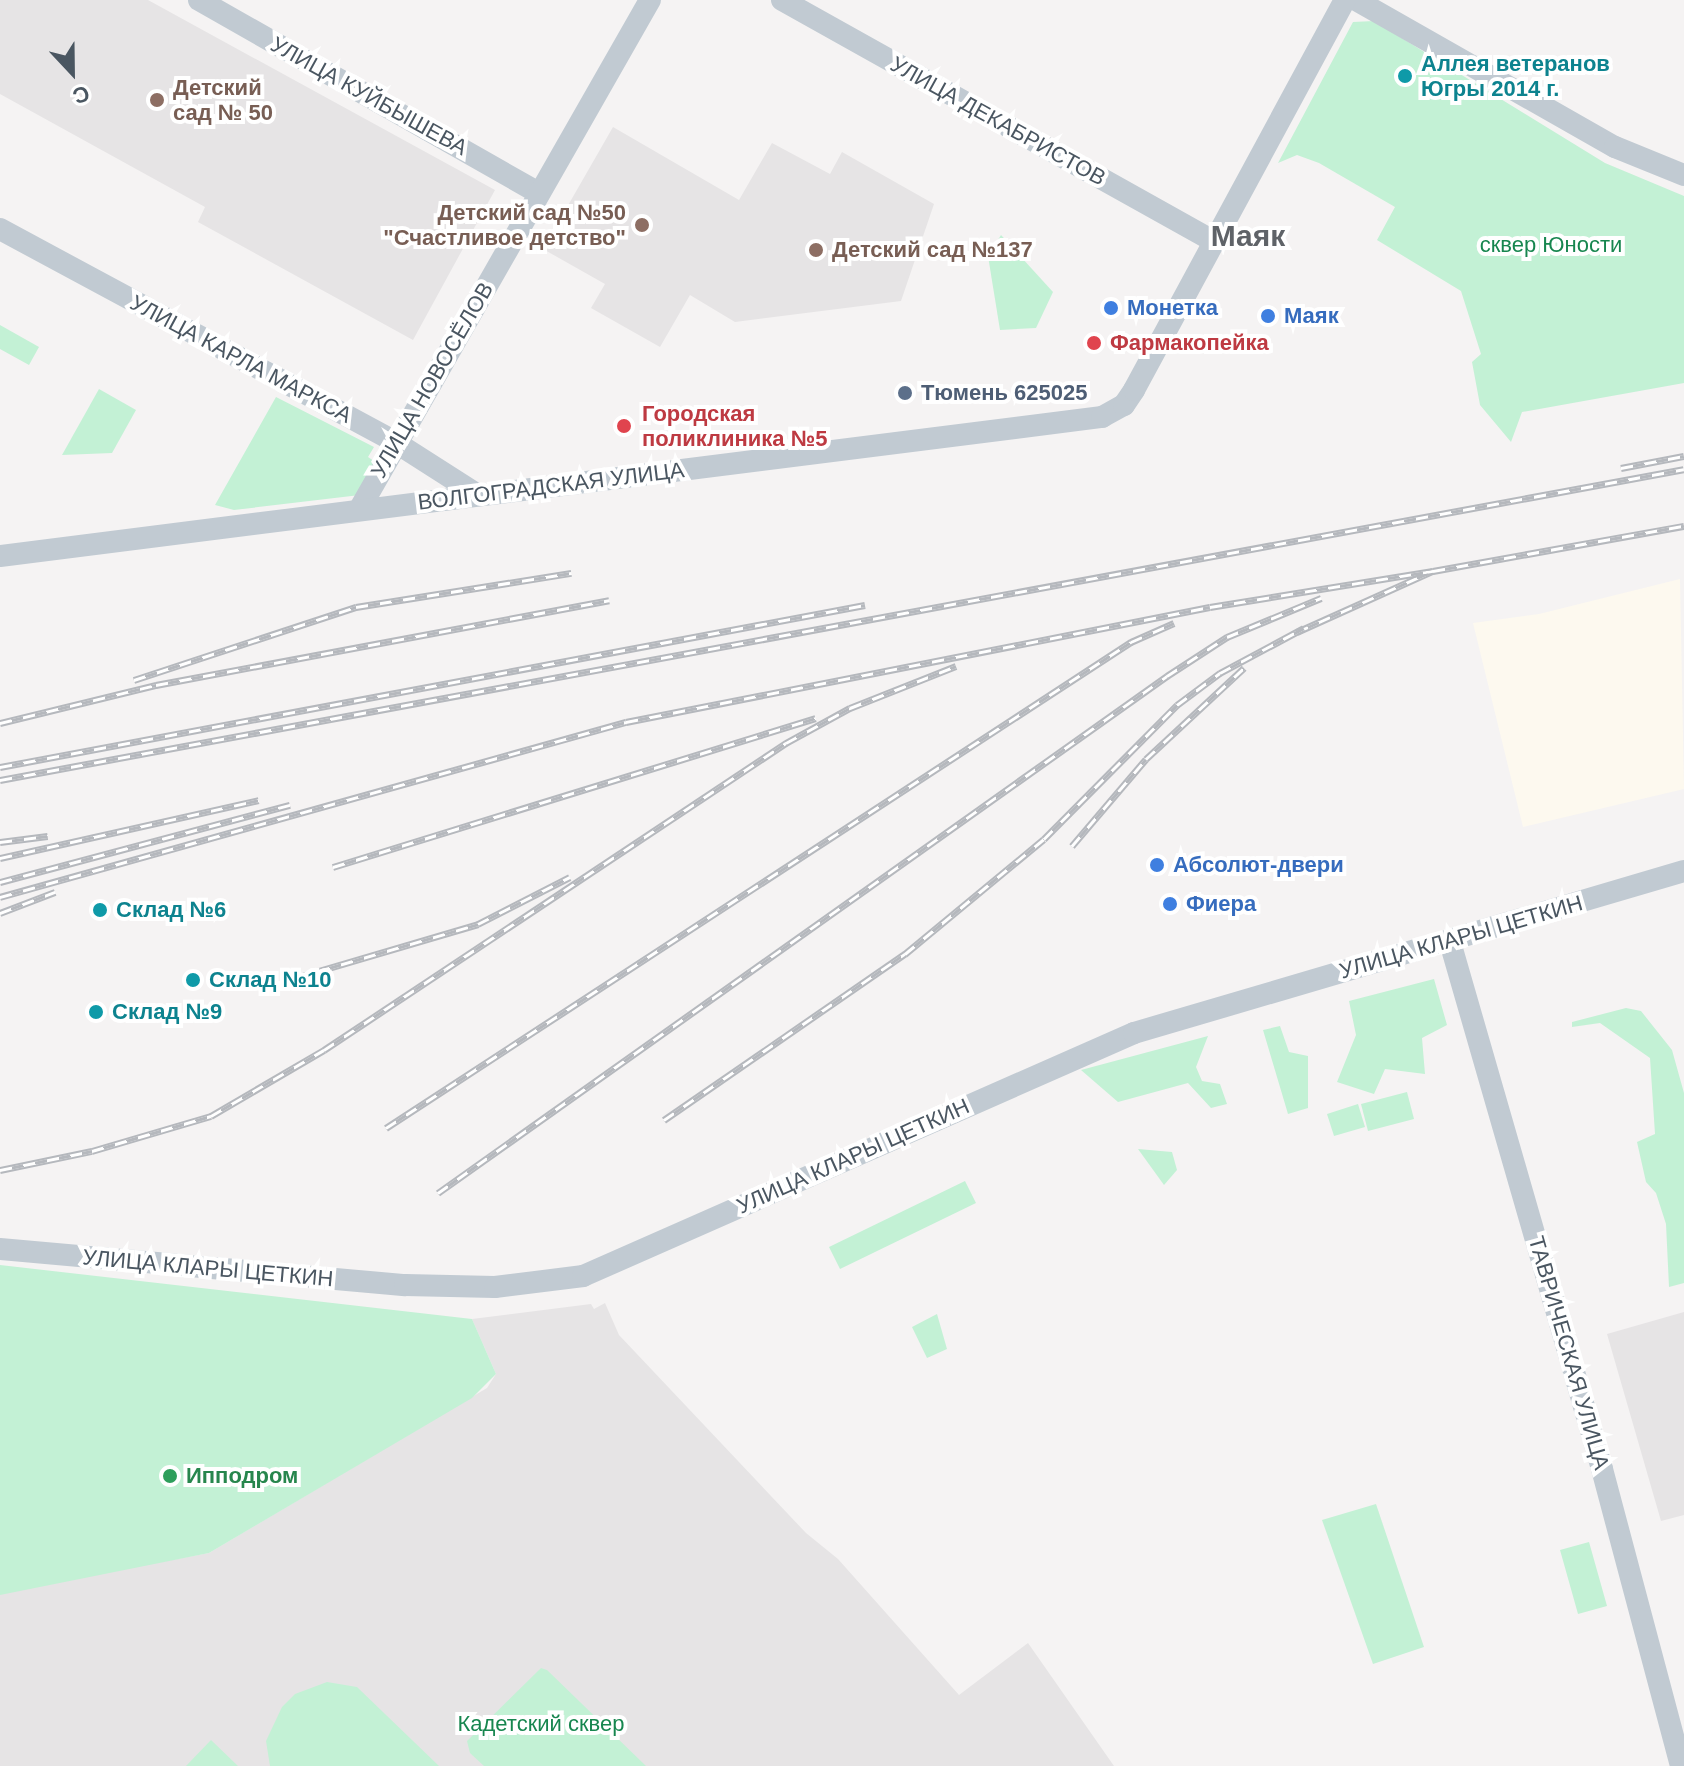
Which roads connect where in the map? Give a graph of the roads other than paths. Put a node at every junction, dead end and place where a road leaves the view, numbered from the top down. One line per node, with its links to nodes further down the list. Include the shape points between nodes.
1 (199, 0): 7 (street, УЛИЦА КУЙБЫШЕВА)
2 (650, 0): 7 (street, УЛИЦА НОВОСЁЛОВ)
3 (782, 0): 9 (street, УЛИЦА ДЕКАБРИСТОВ)
4 (1345, 0): 9 (street)
5 (1356, 0): 6 (street, via 1615,147)
6 (1684, 175)
7 (539, 193): 10 (street, УЛИЦА НОВОСЁЛОВ)
8 (0, 229): 10 (street, УЛИЦА КАРЛА МАРКСА)
9 (1214, 241): 11 (street, ВОЛГОГРАДСКАЯ УЛИЦА, via 1134,390 1124,405 1102,417)
10 (395, 442): 11 (street, УЛИЦА КАРЛА МАРКСА); 12 (street, УЛИЦА НОВОСЁЛОВ)
11 (478, 495): 12 (street, ВОЛГОГРАДСКАЯ УЛИЦА)
12 (359, 510): 13 (street, ВОЛГОГРАДСКАЯ УЛИЦА)
13 (0, 556)
14 (1684, 871): 15 (street, УЛИЦА КЛАРЫ ЦЕТКИН)
15 (1450, 942): 16 (street, УЛИЦА КЛАРЫ ЦЕТКИН, via 1134,1033 583,1276 495,1287 405,1285); 17 (street, ТАВРИЧЕСКАЯ УЛИЦА, via 1599,1455)
16 (0, 1249)
17 (1681, 1766)

